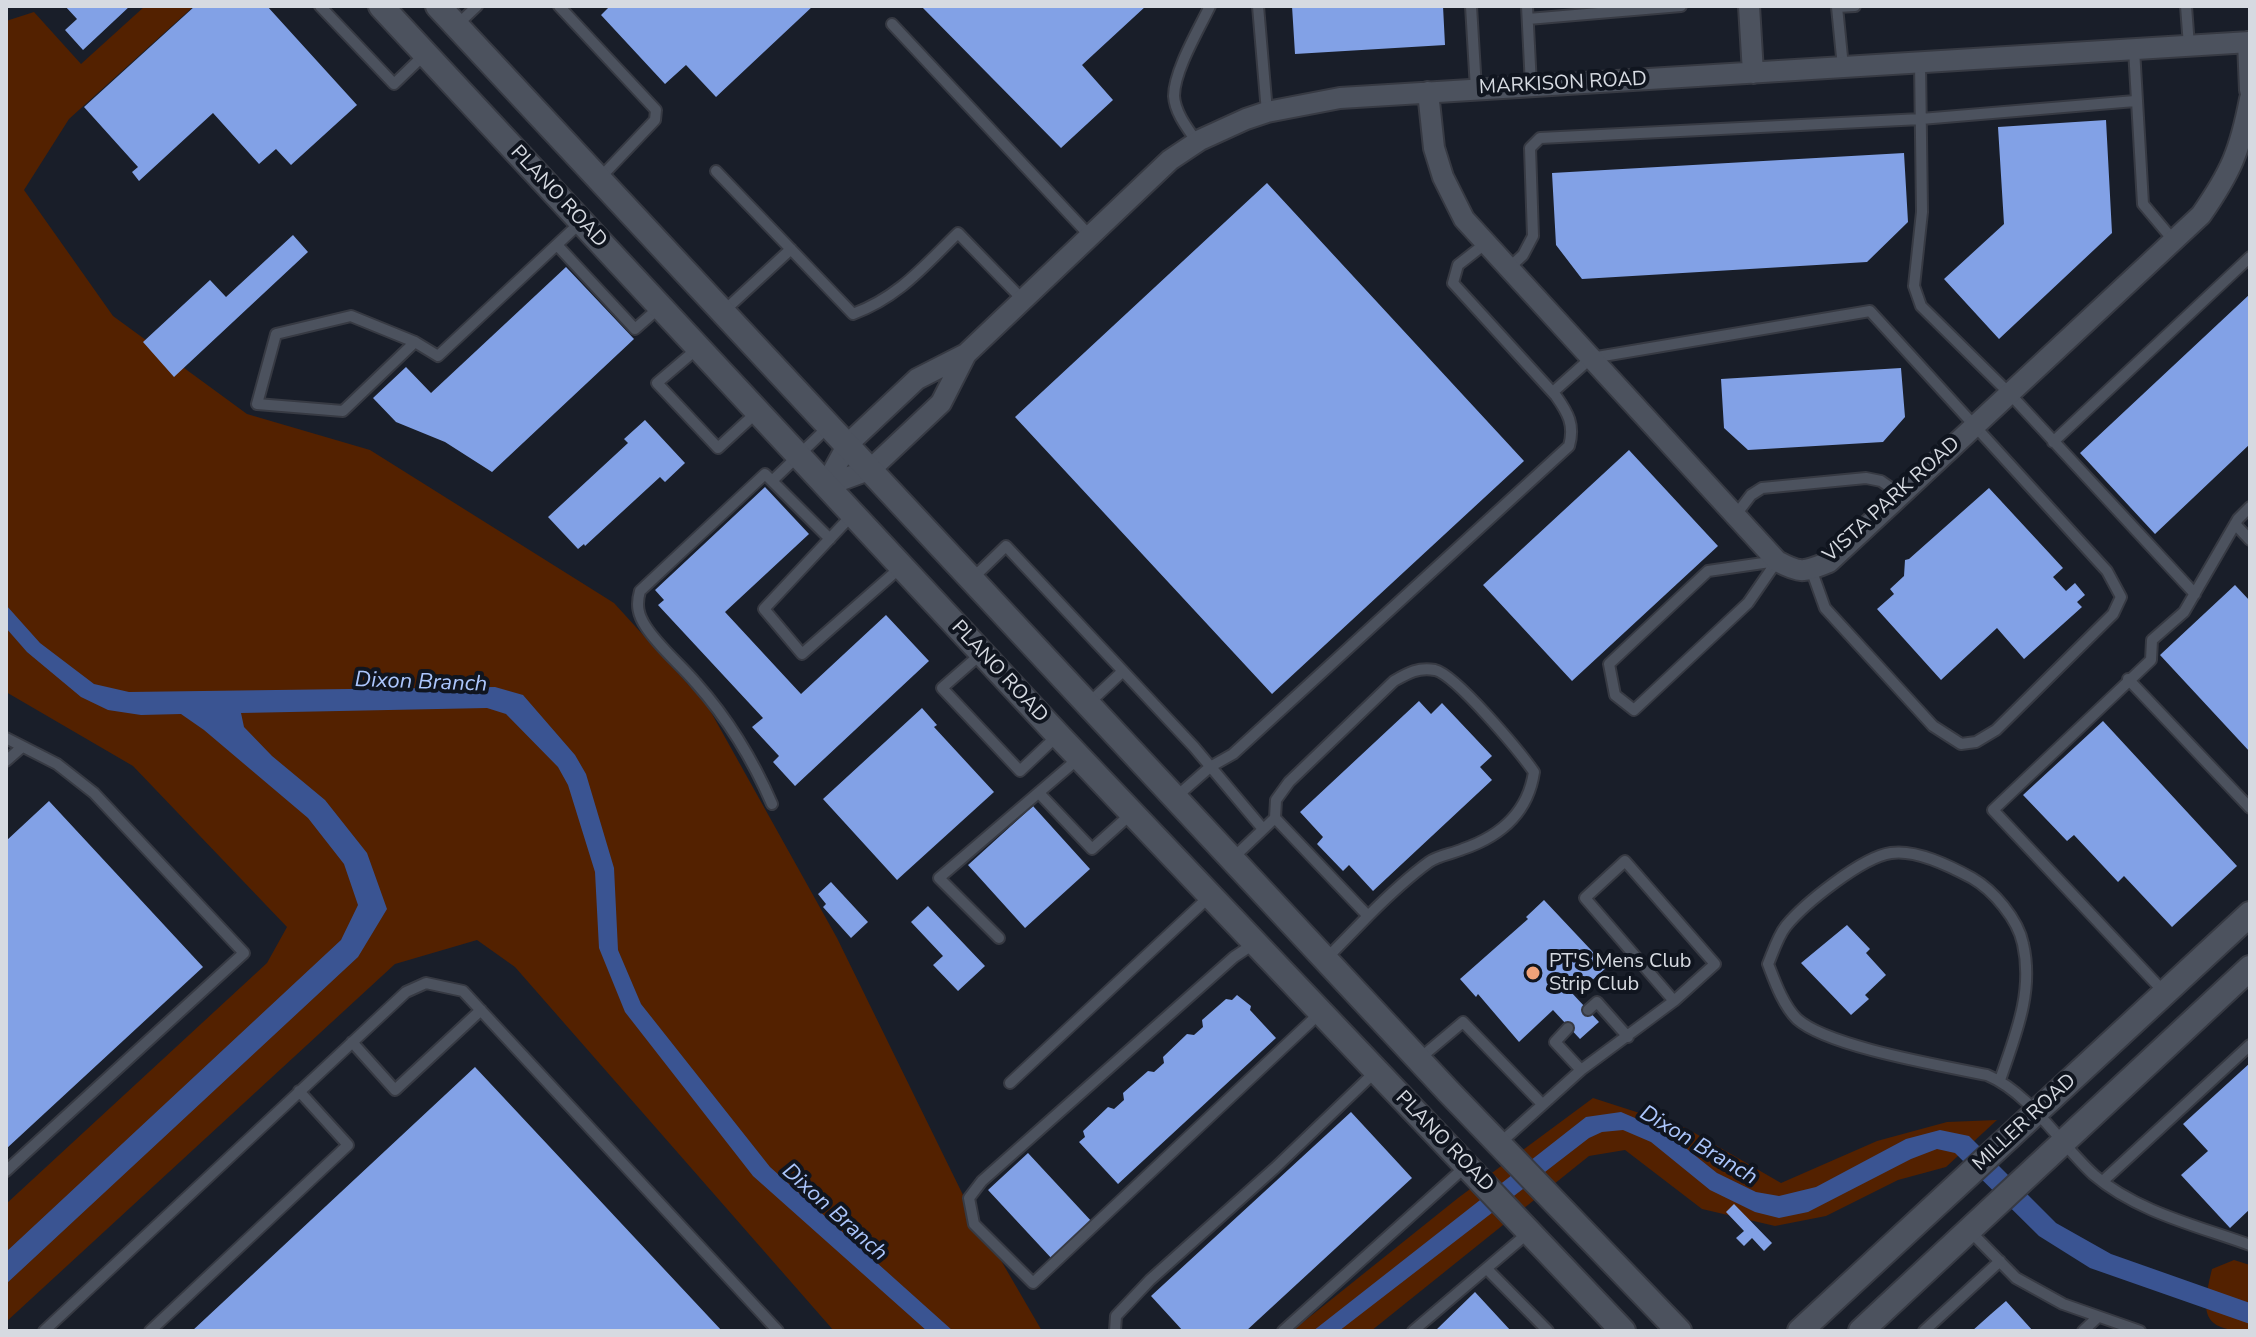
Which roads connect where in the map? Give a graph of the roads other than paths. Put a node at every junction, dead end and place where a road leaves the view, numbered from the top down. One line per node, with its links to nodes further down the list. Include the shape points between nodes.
1 (320, 6): 20 (lane, via 394,84)
2 (381, 6): 20 (main road, PLANO ROAD)
3 (438, 6): 16 (main road, PLANO ROAD)
4 (477, 6): 16 (lane)
5 (559, 6): 35 (lane, via 656,110 655,120)
6 (1210, 6): 33 (lane, via 1184,59 1174,96 1181,120)
7 (1258, 6): 30 (lane)
8 (1471, 6): 25 (lane)
9 (1527, 6): 14 (lane)
10 (1681, 6): 14 (lane)
11 (1749, 6): 23 (street)
12 (1855, 6): 22 (lane, via 1837,7)
13 (2186, 6): 18 (lane)
14 (1528, 19): 24 (lane)
15 (892, 24): 37 (lane)
16 (456, 26): 20 (main road); 35 (main road, PLANO ROAD)
17 (2249, 42): 18 (street, MARKISON ROAD); 26 (street)
18 (2189, 46): 19 (street, MARKISON ROAD)
19 (2134, 49): 21 (street, MARKISON ROAD); 29 (lane)
20 (426, 54): 36 (main road, PLANO ROAD)
21 (1920, 62): 22 (street, MARKISON ROAD); 31 (lane)
22 (1843, 67): 23 (street, MARKISON ROAD)
23 (1753, 73): 24 (street, MARKISON ROAD)
24 (1531, 86): 25 (street, MARKISON ROAD)
25 (1476, 89): 27 (street, MARKISON ROAD)
26 (2250, 90)
27 (1428, 92): 30 (street, MARKISON ROAD, via 1340,98); 39 (street, via 1443,177 1464,219)
28 (2250, 99): 32 (street, VISTA PARK ROAD)
29 (2135, 101): 31 (lane); 38 (lane, via 2143,204)
30 (1267, 112): 33 (street, MARKISON ROAD)
31 (1921, 119): 43 (lane, via 1540,138 1530,148 1533,236); 52 (lane, via 1922,212 1914,286 1921,306)
32 (2247, 129): 38 (street, VISTA PARK ROAD, via 2228,176 2201,215)
33 (1197, 142): 37 (street, MARKISON ROAD, via 1170,160)
34 (716, 171): 41 (lane)
35 (599, 179): 46 (main road, PLANO ROAD)
36 (581, 222): 40 (lane); 45 (main road, PLANO ROAD)
37 (1090, 236): 44 (street, MARKISON ROAD)
38 (2174, 241): 52 (street, VISTA PARK ROAD)
39 (1486, 243): 43 (street); 51 (lane, via 1458,265 1453,283)
40 (557, 245): 45 (lane, via 635,329); 47 (lane, via 438,356)
41 (791, 249): 44 (lane, via 853,314 892,295 958,233); 46 (lane)
42 (2250, 257): 56 (lane)
43 (1509, 268): 50 (street)
44 (1023, 300): 49 (street, MARKISON ROAD)
45 (660, 307): 48 (main road, PLANO ROAD)
46 (724, 311): 54 (main road, PLANO ROAD)
47 (415, 342): 47 (lane, via 343,411 257,404 276,334 351,316)
48 (698, 348): 53 (main road, PLANO ROAD); 53 (lane, via 657,383 718,448)
49 (966, 354): 57 (street, MARKISON ROAD, via 917,379); 59 (street, MARKISON ROAD, via 941,403)
50 (1591, 358): 51 (lane); 55 (lane, via 1870,311); 65 (street)
51 (1553, 392): 83 (lane, via 1574,431 1569,446 1233,754)
52 (2010, 394): 55 (street, VISTA PARK ROAD); 56 (lane)
53 (757, 412): 58 (main road, PLANO ROAD)
54 (830, 425): 57 (main road, PLANO ROAD); 58 (lane)
55 (1974, 427): 62 (street, VISTA PARK ROAD); 71 (lane, via 2107,571 2121,597 2113,614 1996,730 1961,744 1933,726 1825,608)
56 (2053, 442): 73 (lane)
57 (848, 444): 59 (main road, PLANO ROAD); 61 (street, MARKISON ROAD)
58 (797, 456): 60 (lane); 61 (main road, PLANO ROAD)
59 (871, 469): 61 (street, MARKISON ROAD); 72 (main road, PLANO ROAD)
60 (772, 481): 67 (lane); 86 (lane, via 765,474 640,591 637,601 646,628 743,746)
61 (825, 486): 64 (main road, PLANO ROAD)
62 (1901, 495): 65 (lane, via 1866,478 1762,488); 71 (street, VISTA PARK ROAD, via 1829,562)
63 (2250, 507): 66 (lane)
64 (852, 515): 67 (lane); 70 (main road, PLANO ROAD)
65 (1735, 516): 69 (street)
66 (2235, 524): 68 (lane); 73 (lane)
67 (830, 539): 70 (lane, via 764,609 802,654)
68 (2250, 540)
69 (1777, 561): 69 (lane, via 1748,603 1634,710 1615,695 1609,664 1708,571); 71 (street, VISTA PARK ROAD, via 1795,571)
70 (901, 567): 74 (main road, PLANO ROAD)
71 (1811, 569)
72 (973, 578): 75 (lane, via 1006,546); 77 (main road, PLANO ROAD)
73 (2195, 594): 76 (lane, via 2184,612 2152,640 2151,660)
74 (982, 653): 78 (main road, PLANO ROAD); 78 (lane, via 942,688 1020,771)
75 (1122, 672): 77 (lane); 83 (lane)
76 (2128, 679): 87 (lane); 99 (lane, via 1993,810)
77 (1089, 703): 85 (main road, PLANO ROAD)
78 (1058, 735): 81 (main road, PLANO ROAD)
79 (6, 738): 80 (lane)
80 (22, 747): 82 (lane); 119 (lane, via 57,764 94,793 244,953)
81 (1079, 758): 84 (lane); 89 (main road, PLANO ROAD)
82 (6, 761)
83 (1210, 767): 85 (lane); 90 (lane)
84 (1039, 793): 89 (lane, via 1092,849); 95 (lane, via 939,878)
85 (1176, 797): 89 (main road); 91 (main road, PLANO ROAD)
86 (772, 804)
87 (2250, 808)
88 (1275, 818): 90 (lane); 94 (lane); 94 (lane, via 1276,800 1289,782 1394,681 1415,669 1438,670 1521,753 1534,772 1531,793 1519,812 1500,832 1431,861)
89 (1138, 820): 92 (main road, PLANO ROAD)
90 (1263, 829): 91 (lane)
91 (1233, 858): 97 (main road, PLANO ROAD)
92 (1210, 896): 96 (main road, PLANO ROAD); 112 (lane)
93 (2250, 914): 99 (main road, MILLER ROAD)
94 (1368, 916): 97 (lane)
95 (999, 938)
96 (1255, 943): 103 (main road, PLANO ROAD); 103 (lane, via 982,1181 969,1198 974,1224 1033,1283)
97 (1326, 959): 108 (main road, PLANO ROAD)
98 (2250, 968): 116 (main road, MILLER ROAD)
99 (2165, 993): 115 (main road, MILLER ROAD)
100 (1674, 1001): 100 (lane, via 1715,964 1625,861 1585,898); 105 (lane)
101 (481, 1010): 106 (lane, via 463,991 426,983 406,992); 106 (lane, via 395,1090); 129 (lane)
102 (1588, 1010): 105 (lane, via 1597,1002)
103 (1321, 1012): 110 (main road, PLANO ROAD)
104 (1568, 1028): 109 (lane, via 1555,1042)
105 (1628, 1037): 109 (lane)
106 (352, 1042): 113 (lane)
107 (2250, 1045): 120 (lane)
108 (1419, 1059): 110 (main road); 114 (lane, via 1463,1022); 117 (main road, PLANO ROAD)
109 (1581, 1070): 114 (lane)
110 (1376, 1071): 118 (main road, PLANO ROAD); 130 (lane, via 1150,1280 1116,1316)
111 (2000, 1080): 111 (lane, via 2022,1017 2027,985 2023,942 2010,914 1981,883 1924,857 1891,853 1855,868 1784,927 1768,964 1798,1019 1832,1038); 115 (lane)
112 (1010, 1083)
113 (299, 1091): 127 (lane); 128 (lane, via 348,1145)
114 (1542, 1104): 117 (lane)
115 (2028, 1120): 116 (lane); 136 (main road, MILLER ROAD)
116 (2063, 1142): 120 (lane); 121 (main road, MILLER ROAD)
117 (1499, 1144): 135 (main road, PLANO ROAD)
118 (1466, 1165): 122 (main road, PLANO ROAD); 131 (lane)
119 (6, 1171)
120 (2103, 1181): 123 (lane, via 2130,1200)
121 (1975, 1224): 124 (lane); 137 (main road, MILLER ROAD)
122 (1529, 1232): 125 (lane); 134 (main road, PLANO ROAD)
123 (2250, 1245)
124 (2000, 1261): 126 (lane, via 2016,1278); 138 (lane)
125 (1487, 1269): 132 (lane); 133 (lane)
126 (2098, 1317): 139 (lane); 140 (lane)
127 (44, 1331)
128 (150, 1331)
129 (778, 1331)
130 (1115, 1331)
131 (1283, 1331)
132 (1413, 1331)
133 (1548, 1331)
134 (1623, 1331)
135 (1679, 1331)
136 (1800, 1331)
137 (1861, 1331)
138 (1924, 1331)
139 (2083, 1331)
140 (2140, 1331)

